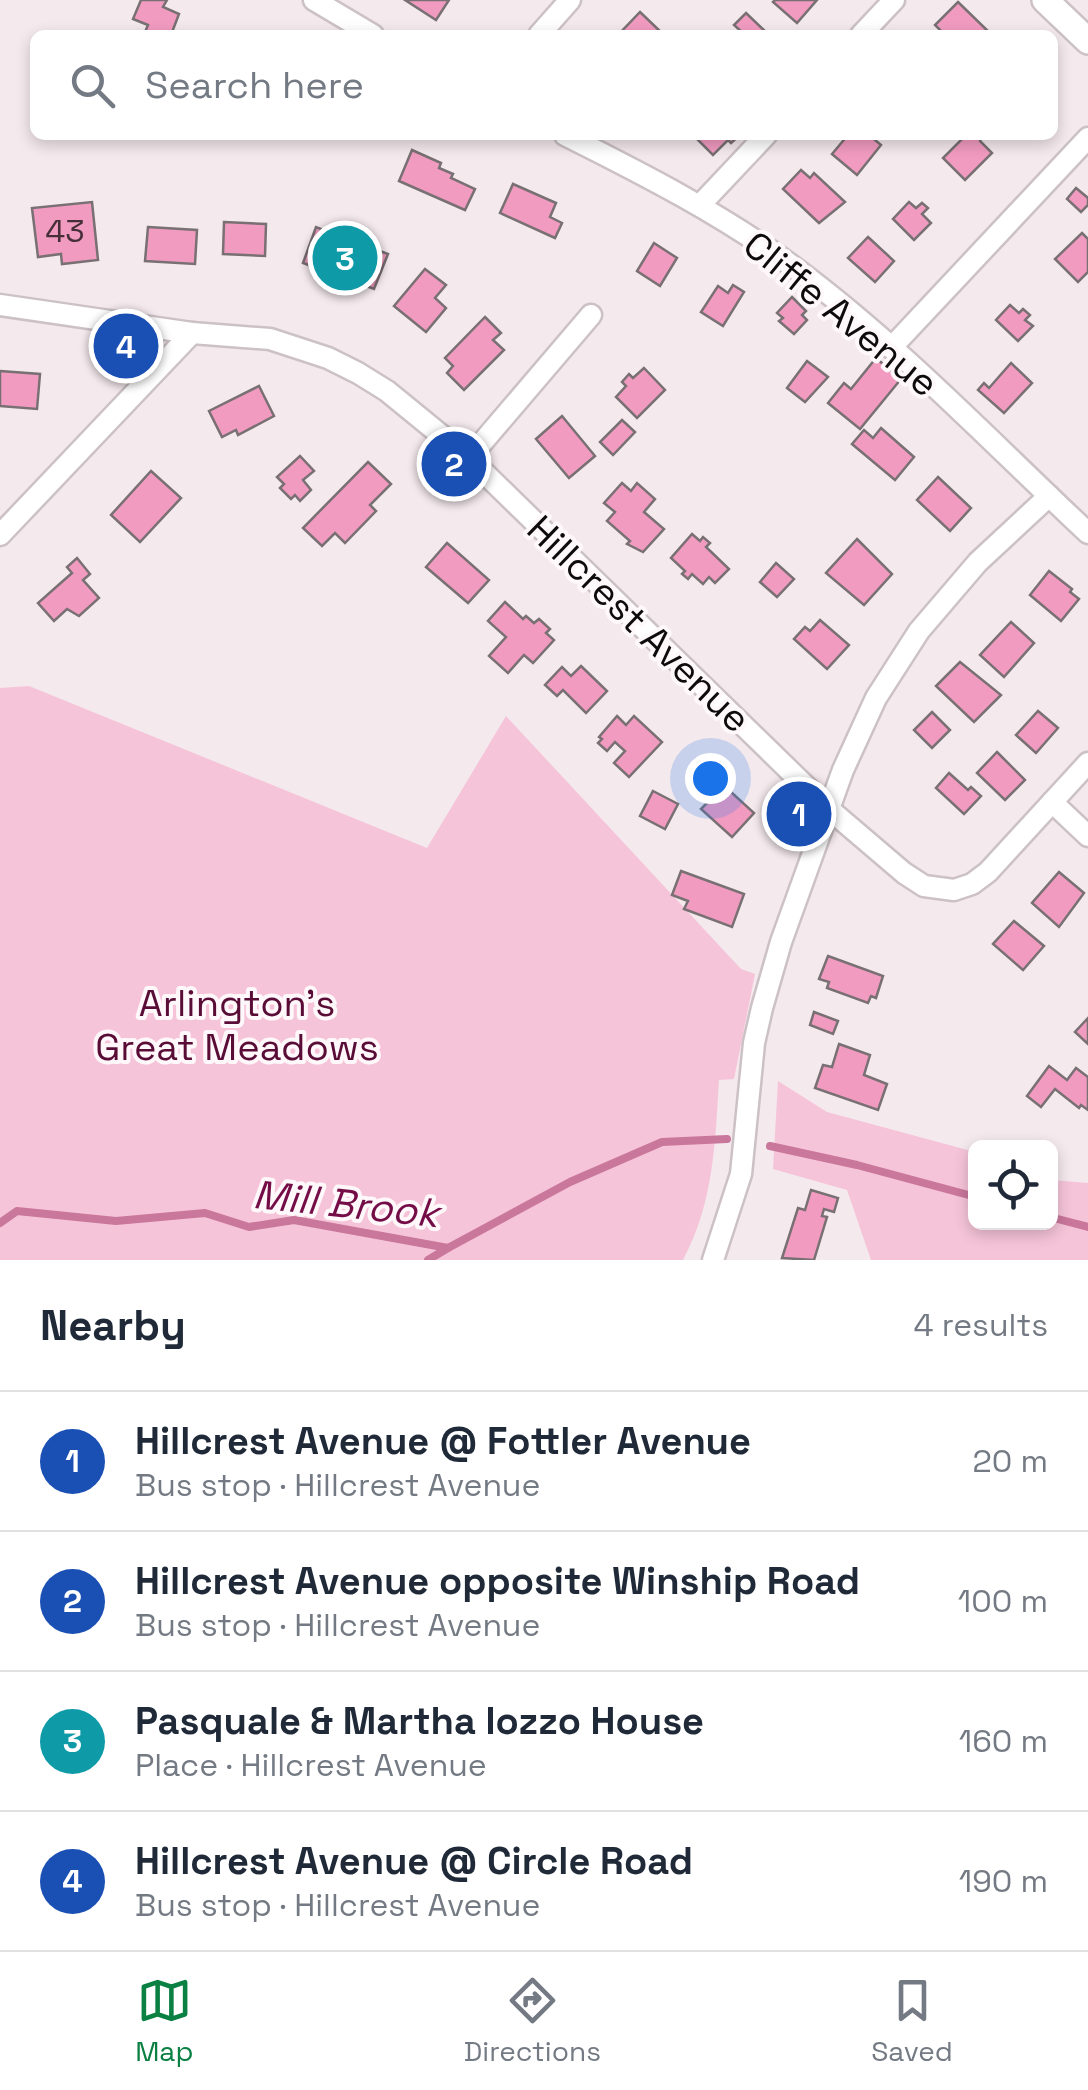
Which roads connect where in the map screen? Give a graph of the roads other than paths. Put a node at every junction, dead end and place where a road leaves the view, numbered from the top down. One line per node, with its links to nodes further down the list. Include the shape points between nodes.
1 (314, 0): 5 (street)
2 (570, 0): 6 (street)
3 (894, 0): 7 (street)
4 (1045, 0): 8 (street)
5 (364, 30)
6 (543, 30)
7 (866, 30)
8 (1088, 41)
9 (1088, 138): 16 (street)
10 (575, 140): 12 (street, Cliffe Avenue)
11 (761, 140): 12 (street)
12 (700, 204): 16 (street, Cliffe Avenue, via 796,269)
13 (0, 305): 15 (street, Hillcrest Avenue)
14 (591, 315): 17 (street)
15 (192, 333): 17 (street, Hillcrest Avenue, via 270,339 328,358 387,392); 20 (street)
16 (891, 348): 18 (street, Cliffe Avenue)
17 (469, 458): 23 (street, Hillcrest Avenue)
18 (1049, 496): 19 (street, Cliffe Avenue); 23 (street, via 978,562 919,631 876,698)
19 (1088, 533)
20 (0, 536)
21 (1088, 763): 22 (street, Hillcrest Avenue)
22 (1052, 802): 23 (street, Hillcrest Avenue, via 988,872 954,890 924,886 904,874); 24 (street)
23 (829, 809): 25 (street, via 762,1008 741,1174)
24 (1088, 836)
25 (713, 1260)

